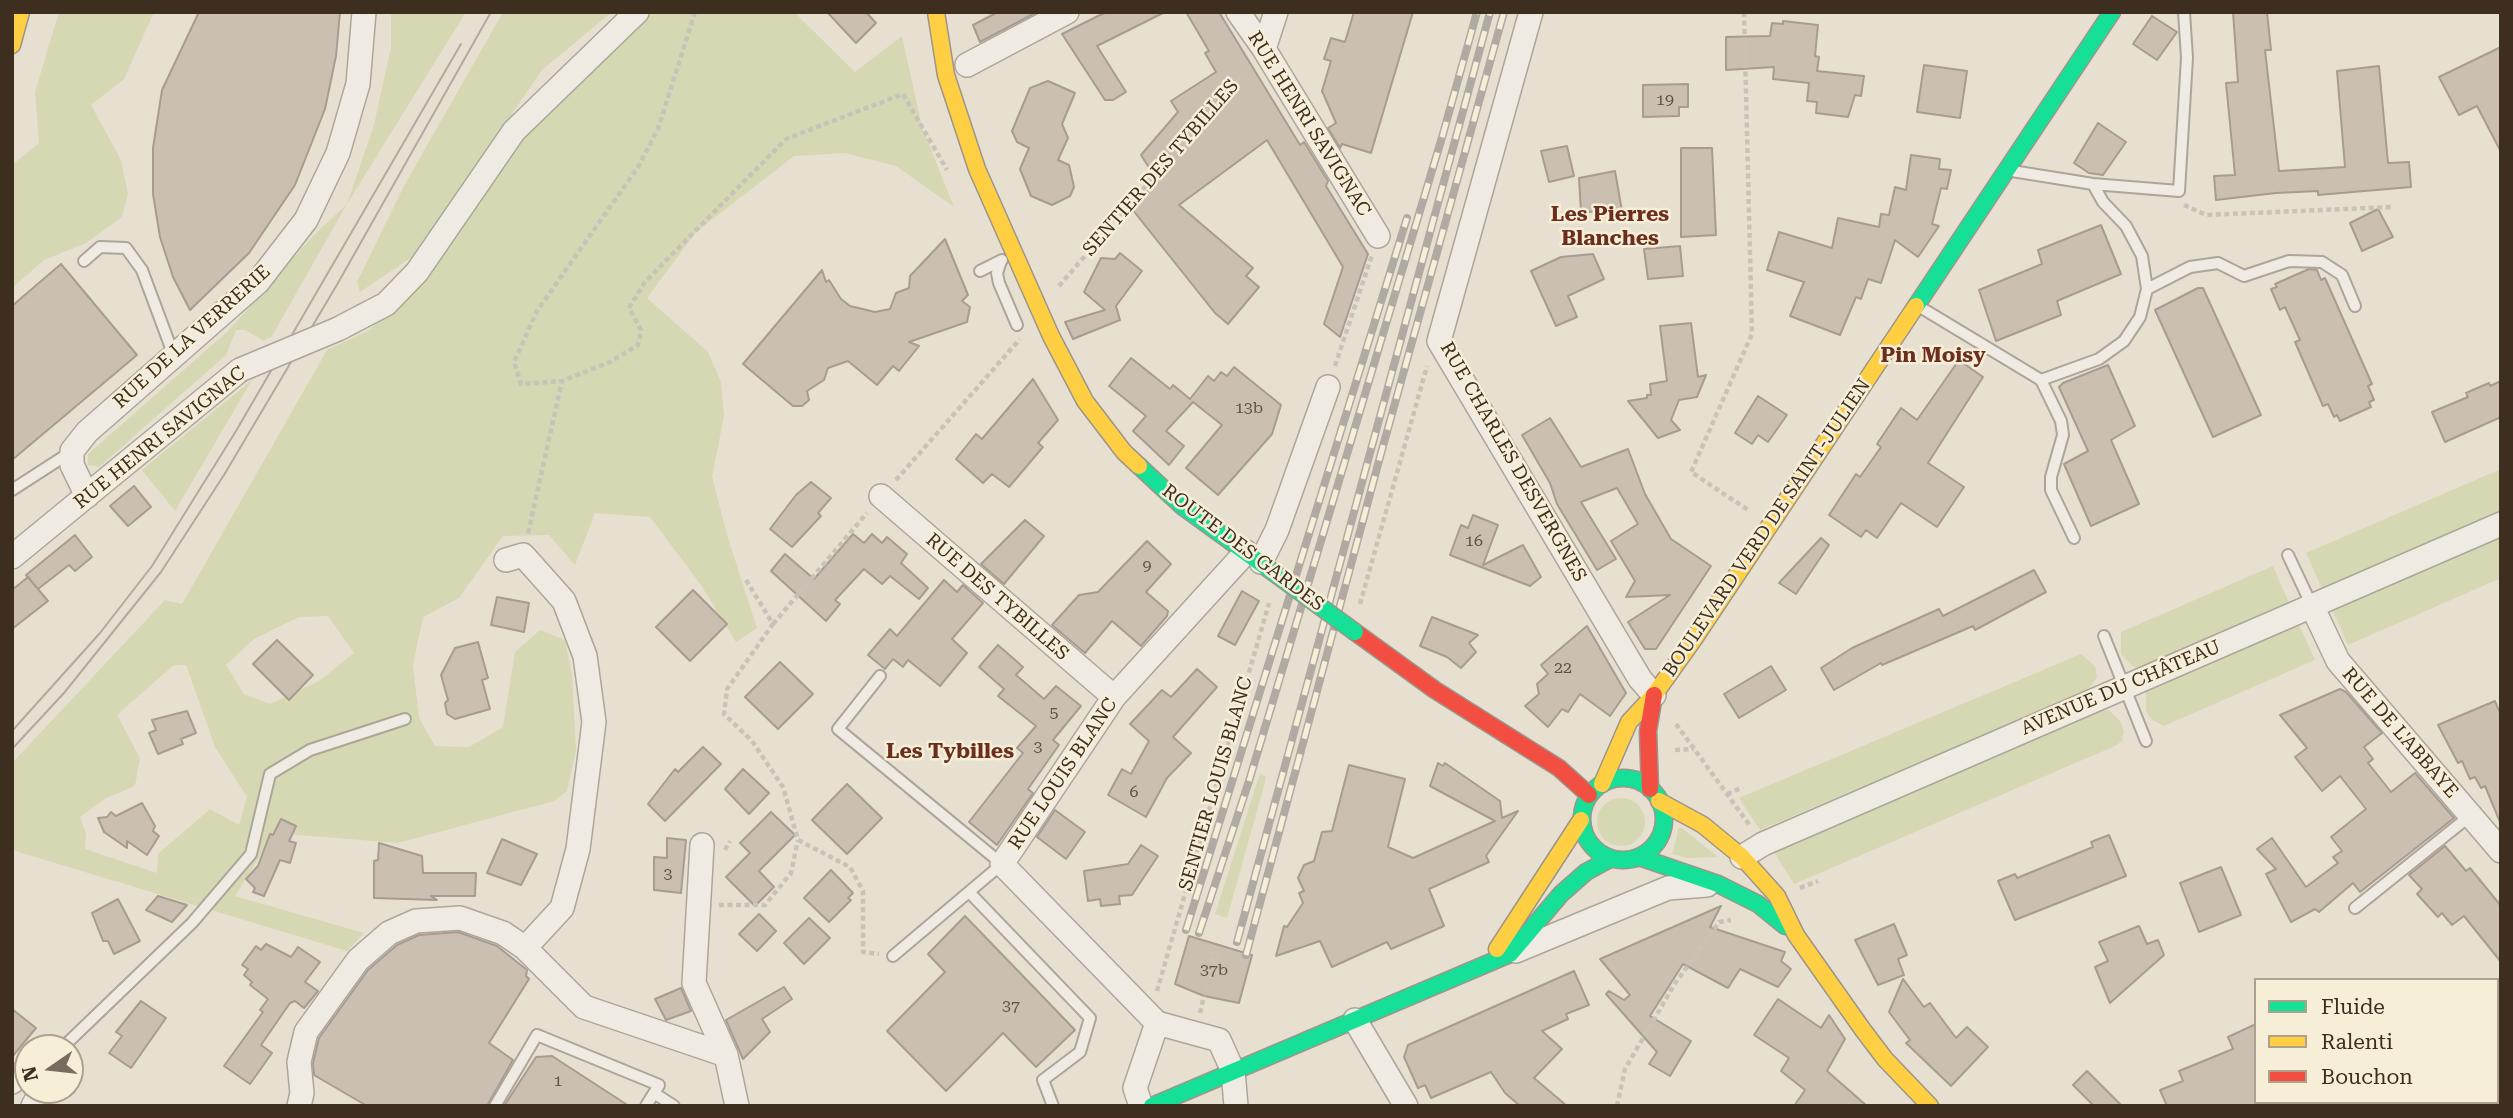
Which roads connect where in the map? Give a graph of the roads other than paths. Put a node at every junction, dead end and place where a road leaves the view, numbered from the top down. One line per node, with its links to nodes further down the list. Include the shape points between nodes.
1 (21, 12): 11 (main road)
2 (364, 12): 24 (street, RUE DE LA VERRERIE, via 358,84 338,153 306,220 258,282)
3 (637, 12): 29 (street, RUE HENRI SAVIGNAC, bridge, via 514,131 416,272 386,304 240,370)
4 (936, 12): 17 (main road, ROUTE DES GARDES, via 946,75)
5 (1067, 12): 13 (street)
6 (1238, 12): 12 (street, RUE HENRI SAVIGNAC)
7 (1276, 12): 12 (street)
8 (1531, 12): 41 (street, RUE CHARLES DESVERGNES, via 1439,341 1640,679)
9 (2112, 12): 14 (main road, BOULEVARD VERD DE SAINT-JULIEN)
10 (2184, 12): 15 (lane, via 2187,58 2179,191)
11 (12, 45)
12 (1265, 49): 16 (street, RUE HENRI SAVIGNAC)
13 (967, 65)
14 (2006, 170): 15 (lane); 21 (main road, BOULEVARD VERD DE SAINT-JULIEN)
15 (2093, 184): 20 (lane, via 2126,226 2142,256)
16 (1378, 236)
17 (1007, 258): 19 (lane); 23 (lane, via 997,273); 36 (main road, ROUTE DES GARDES, via 1085,401 1124,452 1182,506)
18 (84, 261): 24 (lane, via 100,247 126,248 142,270)
19 (980, 271)
20 (2147, 289): 22 (lane, via 2190,267 2218,263 2244,276 2289,261 2322,262 2342,275); 25 (lane, via 2140,317 2124,341 2099,359)
21 (1917, 306): 25 (lane); 41 (main road, BOULEVARD VERD DE SAINT-JULIEN)
22 (2355, 306)
23 (1017, 326)
24 (174, 355): 27 (street, RUE DE LA VERRERIE, via 87,432)
25 (2041, 380): 32 (lane, via 2063,435 2051,489)
26 (1328, 387): 36 (street, RUE LOUIS BLANC)
27 (72, 451): 28 (lane); 29 (street, via 72,465)
28 (12, 490)
29 (87, 496): 34 (street, RUE HENRI SAVIGNAC)
30 (881, 496): 42 (street, RUE DES TYBILLES)
31 (2501, 524): 37 (street, AVENUE DU CHÂTEAU)
32 (2074, 538)
33 (2288, 555): 37 (lane)
34 (12, 557)
35 (514, 558): 59 (street, via 564,601 585,656 594,722 578,849 562,908)
36 (1262, 563): 42 (street, RUE LOUIS BLANC); 46 (main road, ROUTE DES GARDES, bridge, via 1435,690 1559,768)
37 (2312, 606): 40 (street, AVENUE DU CHÂTEAU); 48 (street, RUE DE L'ABBAYE, via 2337,661)
38 (2104, 636): 40 (lane)
39 (880, 676): 54 (lane, via 838,729)
40 (2124, 687): 44 (lane); 55 (street, AVENUE DU CHÂTEAU, via 1763,844)
41 (1654, 695): 45 (main road, BOULEVARD VERD DE SAINT-JULIEN, via 1629,722); 47 (main road, BOULEVARD VERD DE SAINT-JULIEN, via 1648,731)
42 (1114, 697): 54 (street, RUE LOUIS BLANC)
43 (405, 719): 65 (lane, via 310,750 270,774 251,854 192,923)
44 (2146, 741)
45 (1602, 784): 46 (main road); 47 (main road, via 1618,778 1635,780)
46 (1589, 795): 49 (main road)
47 (1655, 795): 52 (main road, via 1664,817 1661,834 1653,848); 55 (main road, via 1703,825)
48 (2471, 815): 51 (street, RUE DE L'ABBAYE); 57 (lane)
49 (1581, 820): 53 (main road, via 1595,850); 62 (main road)
50 (702, 845): 66 (street, via 694,983)
51 (2501, 851)
52 (1639, 858): 53 (main road); 55 (main road)
53 (1610, 859): 60 (main road, via 1561,894)
54 (1002, 864): 56 (lane); 64 (street, RUE LOUIS BLANC)
55 (1726, 867): 58 (main road, via 1758,904); 58 (main road, via 1777,896); 60 (street)
56 (970, 892): 61 (lane); 74 (lane, via 1090,1018 1080,1052 1043,1080)
57 (2355, 908)
58 (1796, 935): 79 (main road, via 1885,1059)
59 (525, 948): 66 (street, via 584,1007); 69 (street, via 503,933 460,918 416,921 389,933 359,960 306,1032 299,1062)
60 (1510, 954): 62 (main road)
61 (893, 956)
62 (1487, 965): 63 (main road)
63 (1355, 1020): 67 (main road); 78 (street)
64 (1157, 1023): 67 (street, via 1219,1040); 75 (street, via 1135,1088)
65 (77, 1034)
66 (726, 1055): 73 (street)
67 (1233, 1071): 76 (main road); 77 (street)
68 (654, 1093): 70 (lane, via 659,1085 537,1035); 71 (lane); 72 (lane)
69 (299, 1106)
70 (495, 1106)
71 (646, 1106)
72 (674, 1106)
73 (737, 1106)
74 (1053, 1106)
75 (1141, 1106)
76 (1152, 1106)
77 (1236, 1106)
78 (1406, 1106)
79 (1930, 1106)

